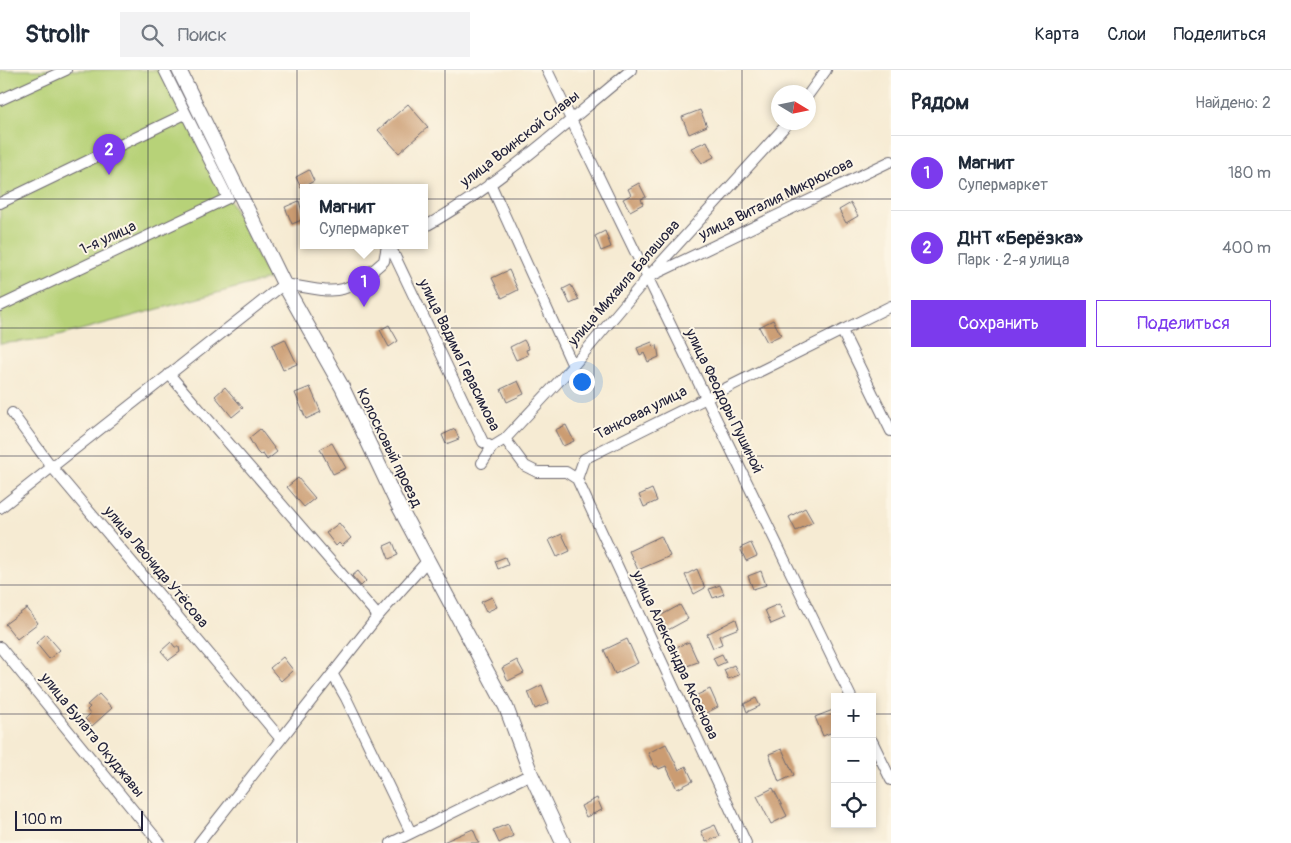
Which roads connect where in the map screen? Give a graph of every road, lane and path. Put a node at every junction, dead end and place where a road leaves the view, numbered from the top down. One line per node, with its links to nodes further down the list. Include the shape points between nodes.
1 (66, 70): 8 (street)
2 (164, 70): 9 (street)
3 (179, 70): 19 (street, Колосковый проезд)
4 (547, 70): 10 (street, улица Феодоры Пушиной)
5 (631, 70): 10 (street, улица Воинской Славы)
6 (826, 70): 7 (street)
7 (815, 85)
8 (0, 100)
9 (185, 114): 14 (street); 20 (street, 1-я улица, via 228,198)
10 (571, 119): 13 (street, улица Воинской Славы); 18 (street, улица Феодоры Пушиной)
11 (782, 130): 18 (street, улица Михаила Балашова)
12 (891, 161): 18 (street, улица Виталия Микрюкова)
13 (490, 183): 15 (street, улица Воинской Славы); 23 (street)
14 (0, 203)
15 (428, 225)
16 (388, 249): 19 (street, via 384,261 350,288 329,292)
17 (390, 249): 29 (street, улица Вадима Герасимова, via 483,442)
18 (647, 278): 23 (street, улица Михаила Балашова); 25 (street, улица Феодоры Пушиной)
19 (284, 284): 24 (street); 34 (street, Колосковый проезд, via 342,387)
20 (0, 306)
21 (891, 306): 22 (street, Танковая улица)
22 (842, 331): 25 (street, Танковая улица); 27 (street)
23 (572, 366): 28 (street, улица Михаила Балашова)
24 (170, 374): 31 (street); 35 (street)
25 (706, 396): 32 (street, Танковая улица, via 584,459); 38 (street, улица Феодоры Пушиной)
26 (12, 413): 31 (street, улица Леонида Утёсова)
27 (891, 431)
28 (505, 439): 29 (street, улица Михаила Балашова); 32 (street, via 525,466 537,472 566,472)
29 (492, 447): 30 (street, улица Михаила Балашова)
30 (482, 462)
31 (51, 466): 33 (street); 39 (street, улица Леонида Утёсова)
32 (577, 479): 48 (street, улица Александра Аксенова)
33 (0, 508)
34 (428, 560): 35 (street); 41 (street, Колосковый проезд, via 506,707)
35 (378, 616): 37 (street)
36 (0, 647): 44 (street, улица Булата Окуджавы)
37 (333, 675): 39 (street); 43 (street)
38 (849, 693)
39 (280, 738): 45 (street)
40 (876, 749): 42 (street)
41 (531, 774): 43 (street); 47 (street, Колосковый проезд)
42 (891, 780)
43 (411, 833): 46 (street)
44 (160, 843)
45 (199, 843)
46 (392, 843)
47 (562, 843)
48 (746, 843)

